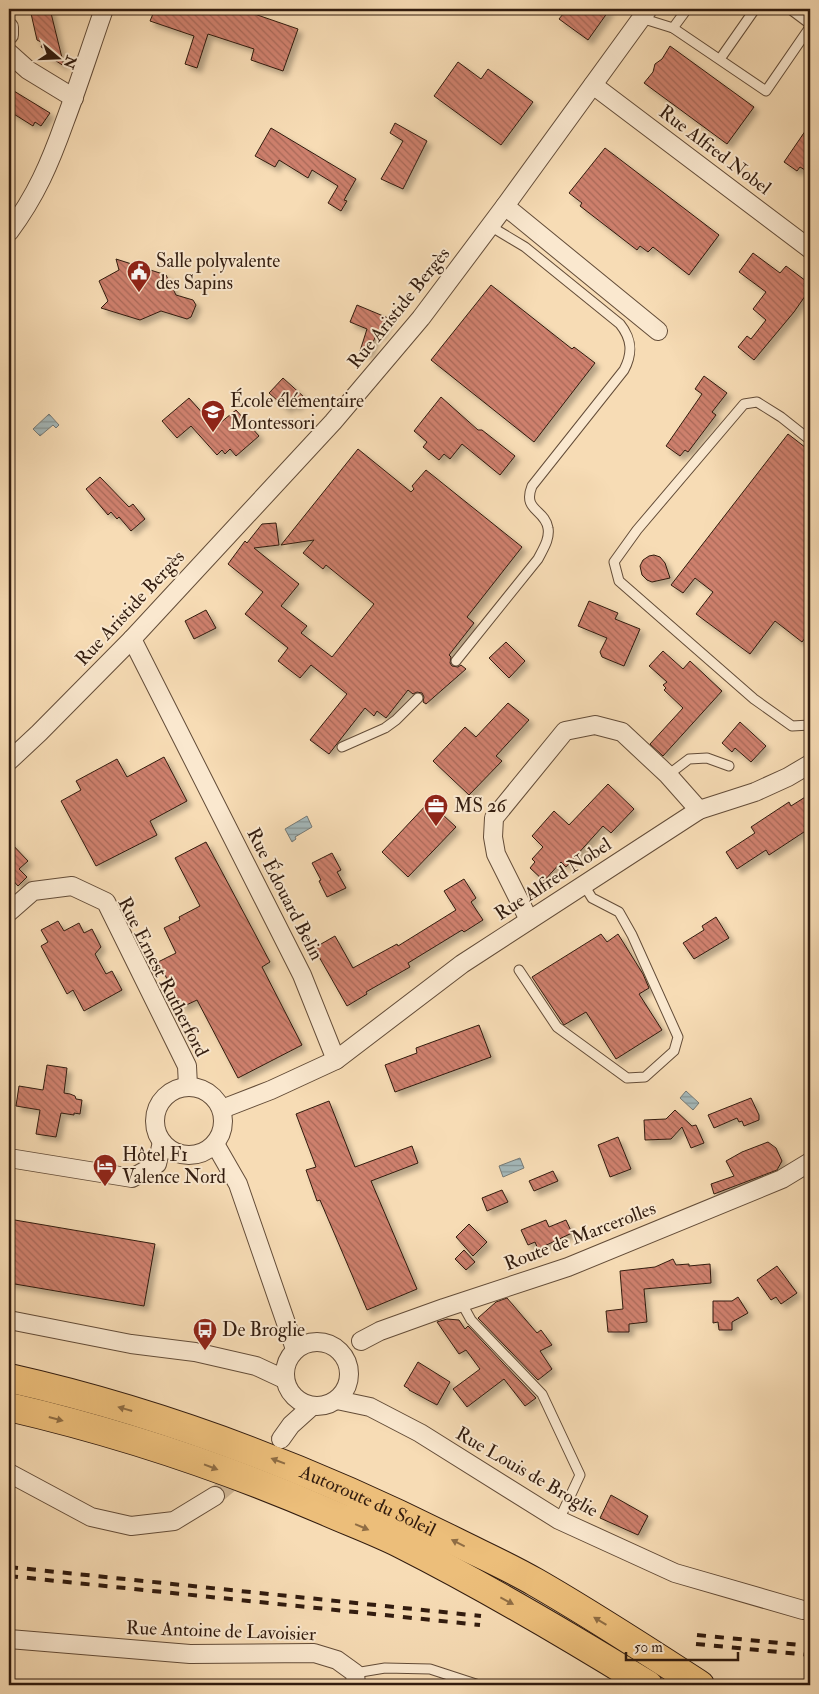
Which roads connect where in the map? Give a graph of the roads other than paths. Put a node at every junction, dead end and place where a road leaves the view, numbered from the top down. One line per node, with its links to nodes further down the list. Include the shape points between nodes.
1 (104, 9): 13 (street)
2 (687, 9): 8 (lane)
3 (755, 9): 11 (lane)
4 (790, 9): 6 (lane)
5 (644, 13): 8 (lane); 12 (street, Rue Aristide Bergès)
6 (810, 25): 11 (lane, via 766,91)
7 (9, 27): 9 (street)
8 (674, 28): 11 (lane)
9 (9, 34)
10 (9, 52): 13 (street, via 28,70)
11 (720, 59)
12 (593, 85): 14 (street, Rue Aristide Bergès); 17 (street, Rue Alfred Nobel)
13 (74, 98): 16 (street, via 44,177)
14 (504, 206): 15 (street, Rue Aristide Bergès); 18 (street)
15 (490, 226): 20 (street, Rue Aristide Bergès, via 421,318 333,422); 21 (lane, via 524,247 620,324 627,333 631,350 624,370 532,486 529,502 546,521 548,530 538,559)
16 (9, 232)
17 (810, 249)
18 (658, 331)
19 (810, 440): 23 (lane, via 758,402 744,404 637,530 614,562 619,581 754,699 792,726)
20 (132, 639): 25 (street, Rue Aristide Bergès); 34 (street, Rue Édouard Belin, via 302,975)
21 (456, 661)
22 (418, 698): 24 (lane, via 385,728)
23 (810, 725)
24 (342, 747)
25 (9, 761)
26 (810, 764): 29 (street, Rue Alfred Nobel, via 754,792)
27 (729, 766): 28 (lane, via 707,758 689,759)
28 (668, 775): 29 (street); 32 (street, via 622,732 596,725 565,732 494,818 496,854)
29 (699, 810): 30 (street, Rue Alfred Nobel)
30 (584, 885): 32 (street, Rue Alfred Nobel); 33 (lane, via 592,898 619,912 632,935 678,1037 674,1051 645,1077 627,1078 558,1027)
31 (9, 912): 35 (street, Rue Ernest Rutherford, via 33,891 72,886 106,902 187,1066)
32 (529, 920): 34 (street, Rue Alfred Nobel, via 462,964)
33 (519, 970)
34 (336, 1060): 36 (street)
35 (188, 1086): 36 (street, via 202,1088 214,1096); 37 (street, via 173,1090 156,1110 155,1127)
36 (222, 1109): 38 (street, via 223,1127)
37 (162, 1142): 38 (street, via 173,1151 188,1155 203,1152); 39 (street, via 158,1164 132,1178)
38 (215, 1144): 43 (street, via 238,1184 284,1317)
39 (9, 1158)
40 (810, 1162): 41 (street, Route de Marcerolles, via 782,1179 568,1267)
41 (461, 1302): 44 (street, Route de Marcerolles, via 380,1331); 55 (lane, via 471,1320 542,1394 580,1475)
42 (9, 1320): 45 (street)
43 (302, 1345): 44 (street, via 325,1342); 45 (street)
44 (343, 1356): 47 (street, via 349,1373)
45 (285, 1371): 49 (street, via 289,1392)
46 (9, 1378): 61 (highway, Autoroute du Soleil, one-way to 46, via 534,1582 412,1520 307,1472 191,1428)
47 (347, 1386): 48 (street); 50 (street, Rue Louis de Broglie)
48 (337, 1400): 49 (street, via 326,1406); 50 (street, Rue Louis de Broglie)
49 (304, 1404): 52 (street)
50 (370, 1407): 55 (street, Rue Louis de Broglie, via 420,1433)
51 (9, 1408): 60 (highway, Autoroute du Soleil, one-way to 60, via 178,1454 285,1494 399,1543 520,1608)
52 (286, 1432)
53 (9, 1473): 54 (street, via 91,1517 131,1526 174,1521)
54 (215, 1496)
55 (559, 1520): 56 (street, Rue Louis de Broglie, via 675,1573)
56 (810, 1610)
57 (9, 1639): 58 (street, Rue Antoine de Lavoisier, via 190,1654 314,1653 337,1660)
58 (355, 1679): 59 (lane, via 386,1668 430,1669)
59 (479, 1685)
60 (648, 1685)
61 (700, 1685)

